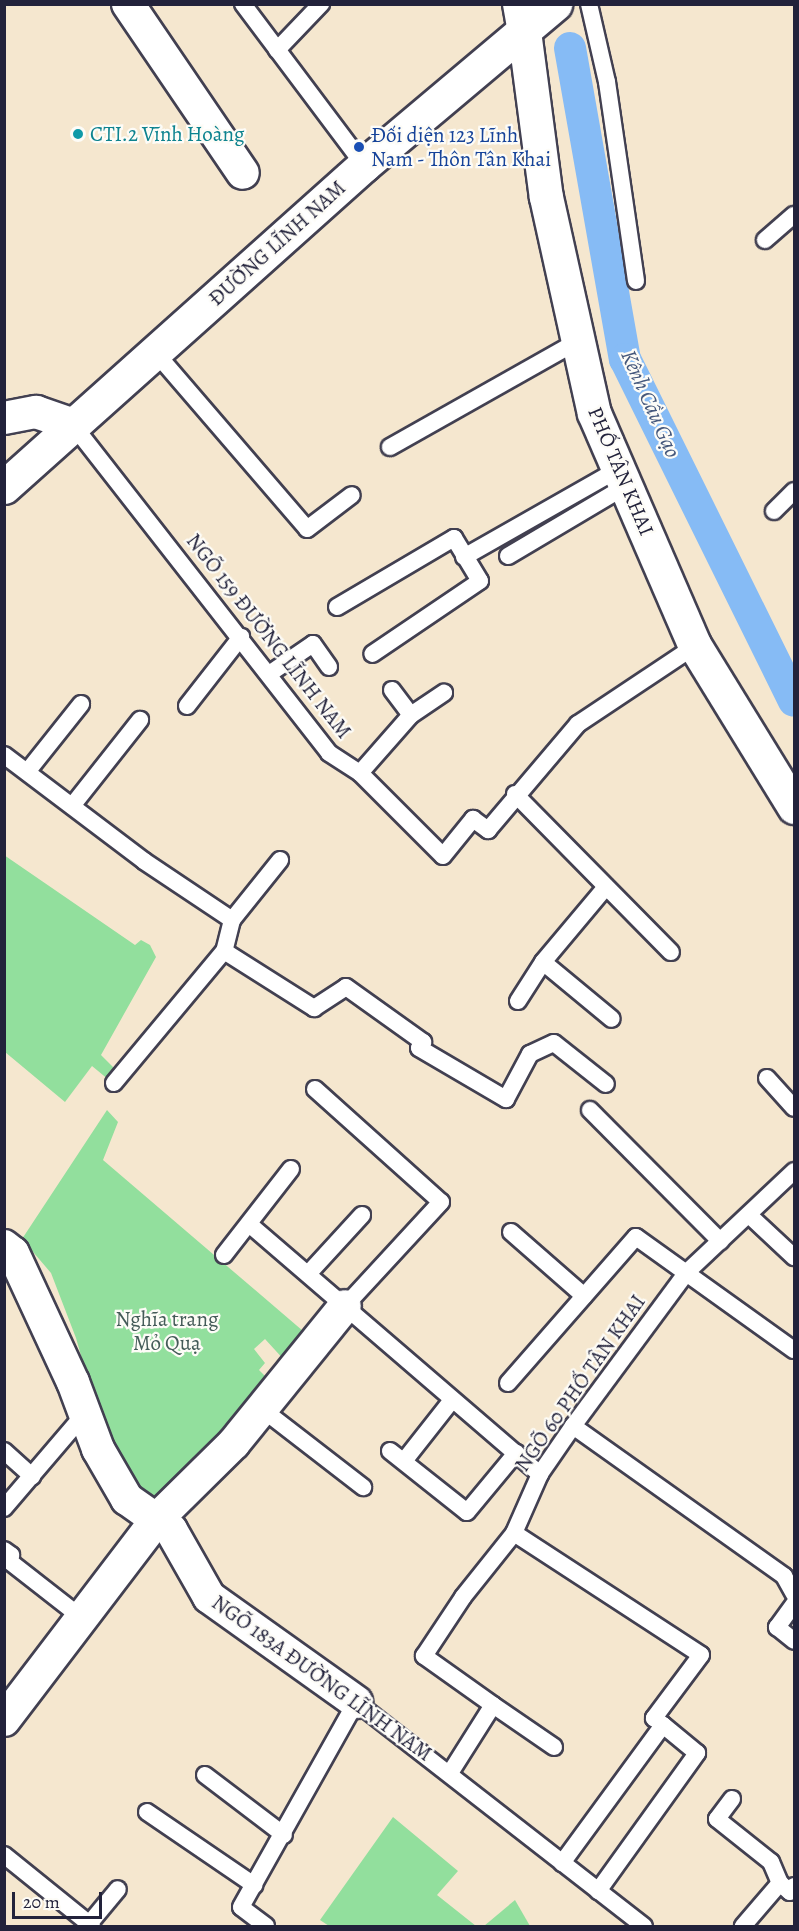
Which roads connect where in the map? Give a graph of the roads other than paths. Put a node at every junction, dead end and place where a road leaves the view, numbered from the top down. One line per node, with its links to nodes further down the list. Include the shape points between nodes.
1 (128, 4): 9 (street)
2 (243, 4): 7 (lane)
3 (321, 4): 7 (lane)
4 (555, 4): 6 (street, ĐƯỜNG LĨNH NAM)
5 (589, 4): 12 (lane, via 607,82)
6 (522, 18): 8 (street, ĐƯỜNG LĨNH NAM); 13 (street, PHỐ TÂN KHAI, via 546,197)
7 (277, 50): 8 (lane)
8 (364, 165): 14 (street, ĐƯỜNG LĨNH NAM)
9 (243, 172)
10 (795, 215): 11 (lane)
11 (765, 240)
12 (636, 281)
13 (578, 341): 17 (lane); 18 (street, PHỐ TÂN KHAI, via 594,413)
14 (154, 352): 16 (street, ĐƯỜNG LĨNH NAM); 21 (lane, via 307,529)
15 (4, 418): 16 (street, via 36,412)
16 (73, 425): 19 (street, ĐƯỜNG LĨNH NAM); 26 (lane, NGÕ 159 ĐƯỜNG LĨNH NAM)
17 (390, 447)
18 (622, 478): 23 (lane); 24 (lane); 27 (street, PHỐ TÂN KHAI)
19 (4, 487)
20 (795, 491): 22 (lane)
21 (352, 495)
22 (774, 511)
23 (508, 556)
24 (464, 557): 25 (lane, via 454,538); 28 (lane, via 480,581)
25 (337, 607)
26 (241, 637): 30 (lane, NGÕ 159 ĐƯỜNG LĨNH NAM); 34 (lane)
27 (695, 646): 40 (lane, via 578,724); 42 (street, PHỐ TÂN KHAI)
28 (372, 654)
29 (329, 667): 30 (lane, via 312,645)
30 (269, 674): 39 (lane, NGÕ 159 ĐƯỜNG LĨNH NAM, via 330,753)
31 (392, 690): 35 (lane)
32 (444, 693): 35 (lane)
33 (81, 704): 38 (lane)
34 (187, 706)
35 (411, 715): 39 (lane)
36 (140, 720): 41 (lane)
37 (4, 755): 38 (lane)
38 (27, 772): 41 (lane)
39 (360, 773): 40 (lane, NGÕ 159 ĐƯỜNG LĨNH NAM, via 442,856 473,819 488,830)
40 (515, 794): 44 (lane)
41 (72, 806): 45 (lane)
42 (795, 807)
43 (280, 860): 45 (lane)
44 (606, 886): 47 (lane); 48 (lane)
45 (232, 920): 46 (lane)
46 (224, 951): 52 (lane); 53 (lane, via 314,1008 346,987 423,1042 419,1048 506,1099 530,1054 554,1043)
47 (671, 952)
48 (543, 962): 49 (lane); 50 (lane)
49 (518, 1001)
50 (612, 1019)
51 (767, 1078): 55 (lane)
52 (114, 1083)
53 (606, 1084)
54 (315, 1089): 70 (lane, via 441,1202)
55 (795, 1108)
56 (590, 1110): 63 (lane)
57 (291, 1169): 61 (lane)
58 (795, 1171): 60 (lane, NGÕ 60 PHỐ TÂN KHAI)
59 (362, 1215): 68 (lane)
60 (749, 1215): 63 (lane, NGÕ 60 PHỐ TÂN KHAI); 66 (lane)
61 (249, 1224): 65 (lane); 68 (lane)
62 (511, 1232): 69 (lane)
63 (720, 1241): 67 (lane, NGÕ 60 PHỐ TÂN KHAI)
64 (4, 1246): 75 (street, NGÕ 183A ĐƯỜNG LĨNH NAM, via 13,1253)
65 (224, 1255)
66 (795, 1257)
67 (687, 1272): 69 (lane, via 636,1237); 71 (lane); 76 (lane, NGÕ 60 PHỐ TÂN KHAI)
68 (308, 1274): 70 (lane)
69 (584, 1296): 72 (lane)
70 (345, 1306): 73 (lane); 74 (street)
71 (795, 1350)
72 (508, 1383)
73 (452, 1400): 79 (lane); 80 (lane)
74 (262, 1409): 83 (lane); 85 (street, via 234,1443)
75 (85, 1413): 82 (lane); 85 (street, NGÕ 183A ĐƯỜNG LĨNH NAM, via 98,1449 127,1499)
76 (573, 1426): 81 (lane, NGÕ 60 PHỐ TÂN KHAI); 88 (lane, via 784,1576)
77 (4, 1451): 82 (lane)
78 (390, 1451): 80 (lane)
79 (516, 1453): 80 (lane, via 467,1512); 81 (lane)
80 (404, 1461)
81 (540, 1474): 86 (lane, NGÕ 60 PHỐ TÂN KHAI)
82 (32, 1476): 84 (lane)
83 (363, 1487)
84 (4, 1508)
85 (157, 1519): 90 (street); 93 (street, NGÕ 183A ĐƯỜNG LĨNH NAM, via 171,1530 209,1597)
86 (514, 1533): 94 (lane, NGÕ 60 PHỐ TÂN KHAI, via 463,1596 424,1656); 96 (lane, via 701,1655 654,1718)
87 (4, 1550): 90 (lane, via 11,1555 9,1561)
88 (795, 1594)
89 (795, 1604): 91 (lane, via 777,1627)
90 (82, 1618): 92 (street)
91 (792, 1639)
92 (14, 1688): 95 (street)
93 (356, 1702): 98 (lane, NGÕ 183A ĐƯỜNG LĨNH NAM); 102 (lane)
94 (493, 1705): 97 (lane); 98 (lane)
95 (4, 1720)
96 (663, 1725): 104 (lane); 108 (lane, via 697,1753)
97 (554, 1747)
98 (450, 1773): 104 (lane, NGÕ 183A ĐƯỜNG LĨNH NAM)
99 (205, 1774): 102 (lane)
100 (732, 1798): 107 (lane, via 717,1819 771,1862)
101 (147, 1812): 105 (lane)
102 (284, 1835): 105 (lane)
103 (4, 1855): 109 (lane)
104 (562, 1863): 108 (lane, NGÕ 183A ĐƯỜNG LĨNH NAM)
105 (254, 1885): 110 (lane, via 241,1907)
106 (118, 1889): 109 (lane)
107 (790, 1889): 112 (lane)
108 (598, 1891): 111 (lane, NGÕ 183A ĐƯỜNG LĨNH NAM)
109 (90, 1925)
110 (266, 1926)
111 (644, 1926)
112 (745, 1926)

